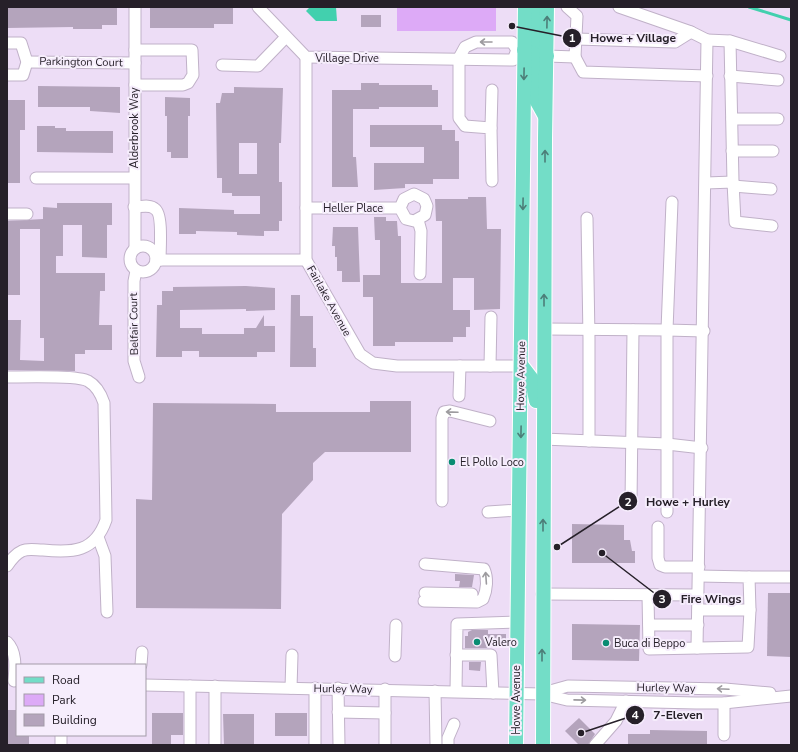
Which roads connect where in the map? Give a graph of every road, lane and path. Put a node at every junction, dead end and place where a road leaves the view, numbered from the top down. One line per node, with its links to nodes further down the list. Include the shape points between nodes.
1 (135, 7): 14 (street, Alderbrook Way)
2 (258, 7): 9 (street, Village Drive)
3 (525, 7): 15 (main road, Howe Avenue)
4 (536, 7): 16 (main road, via 536,41 542,54)
5 (547, 7): 16 (main road, Howe Avenue, one-way to 5)
6 (619, 7): 8 (street)
7 (569, 8): 10 (street, via 577,16)
8 (691, 32): 10 (street, via 675,42); 11 (street)
9 (286, 37): 19 (street, Village Drive); 23 (street, via 258,66)
10 (576, 39): 17 (street)
11 (707, 40): 12 (street); 25 (street)
12 (730, 41): 18 (street); 26 (street)
13 (7, 43): 21 (street, Parkington Court, via 21,44)
14 (135, 50): 22 (street, Alderbrook Way); 28 (street, Parkington Court, via 192,50 192,75 188,83 183,85)
15 (521, 50): 20 (street, Village Drive, via 512,60); 20 (street, one-way to 20, via 512,42 476,42 465,47); 30 (main road, via 534,54 535,98); 64 (main road, Howe Avenue, one-way to 64)
16 (547, 56): 17 (street); 30 (main road, Howe Avenue)
17 (575, 56): 25 (street, via 583,72)
18 (780, 56)
19 (306, 57): 20 (street, Village Drive); 44 (street, Fairlake Avenue)
20 (459, 58): 33 (street, via 459,118 466,126)
21 (27, 62): 22 (street, Parkington Court); 24 (street, Parkington Court, via 23,75)
22 (135, 63): 28 (street, Alderbrook Way)
23 (222, 65)
24 (7, 75)
25 (707, 76): 39 (street)
26 (730, 76): 27 (street); 31 (street)
27 (778, 80)
28 (134, 85): 37 (street, Alderbrook Way)
29 (492, 90): 33 (street)
30 (545, 116): 57 (main road, Howe Avenue, one-way to 30)
31 (732, 119): 32 (street); 34 (street)
32 (778, 119)
33 (491, 128): 38 (street)
34 (732, 151): 35 (street); 40 (street)
35 (773, 151)
36 (36, 178): 37 (street)
37 (134, 178): 43 (street, Alderbrook Way)
38 (492, 181)
39 (706, 183): 40 (street); 61 (street)
40 (733, 184): 41 (street); 50 (street, via 735,222)
41 (771, 189)
42 (672, 202): 60 (street)
43 (134, 207): 51 (street, Alderbrook Way); 52 (street, via 148,206 155,208 160,214)
44 (306, 208): 45 (street, Heller Place); 53 (street, Fairlake Avenue)
45 (400, 208): 49 (street, via 406,219); 49 (street, via 407,196 421,196 426,202 427,209 425,215)
46 (7, 214): 47 (street)
47 (27, 214)
48 (586, 218): 58 (street)
49 (418, 220): 55 (street, via 421,231)
50 (772, 226)
51 (135, 248): 52 (street, via 148,247); 54 (street, Alderbrook Way, via 129,260)
52 (158, 260): 53 (street); 54 (street, via 149,271)
53 (306, 260): 62 (street, Fairlake Avenue, via 360,354 373,363 390,366)
54 (136, 271): 66 (street, Belfair Court, via 134,361)
55 (420, 274)
56 (491, 317): 63 (street)
57 (544, 330): 58 (street); 69 (main road, Howe Avenue)
58 (588, 330): 59 (street); 70 (street)
59 (633, 330): 60 (street); 71 (street)
60 (668, 330): 61 (street); 72 (street)
61 (704, 331): 73 (street)
62 (460, 366): 63 (street, Fairlake Avenue); 67 (street)
63 (490, 366): 64 (street, Fairlake Avenue)
64 (522, 366): 69 (main road, via 535,388 537,432); 76 (main road, Howe Avenue, one-way to 76)
65 (7, 377): 80 (street, via 82,378 100,393 104,403 106,520)
66 (139, 377)
67 (459, 396)
68 (490, 421): 74 (street, one-way to 74, via 450,411 444,412)
69 (543, 439): 70 (street); 86 (main road, Howe Avenue, one-way to 69)
70 (589, 441): 71 (street)
71 (632, 442): 72 (street); 75 (street)
72 (667, 444): 73 (street); 78 (street)
73 (702, 448): 83 (street)
74 (442, 501)
75 (632, 504)
76 (519, 510): 77 (street); 93 (main road, Howe Avenue)
77 (488, 512)
78 (668, 512)
79 (658, 527): 83 (street, via 660,565)
80 (98, 537): 82 (street, via 82,548 71,551 20,551); 92 (street, via 105,556)
81 (425, 564): 89 (street, one-way to 81, via 476,602 483,599 487,575 484,569)
82 (7, 566)
83 (699, 572): 84 (street); 88 (street)
84 (749, 577): 85 (street); 91 (street)
85 (791, 577)
86 (542, 594): 87 (street); 116 (main road, Howe Avenue, one-way to 86)
87 (648, 595): 88 (street); 96 (street)
88 (698, 595): 90 (street)
89 (424, 597)
90 (698, 610): 91 (street); 95 (street)
91 (750, 610): 98 (street, via 748,647)
92 (107, 612)
93 (517, 622): 101 (street, via 457,624); 115 (main road, Howe Avenue)
94 (396, 624): 102 (street)
95 (698, 624): 96 (street); 98 (street)
96 (649, 625): 98 (street, via 649,649)
97 (7, 642): 104 (street, via 14,656)
98 (697, 648)
99 (142, 652): 103 (street)
100 (292, 655): 108 (street)
101 (456, 655): 113 (street); 114 (street, via 491,655)
102 (395, 656)
103 (142, 664)
104 (13, 681)
105 (146, 686): 106 (street, Hurley Way)
106 (190, 686): 107 (street, Hurley Way); 124 (street)
107 (215, 686): 108 (street, Hurley Way); 125 (street)
108 (292, 688): 109 (street, Hurley Way)
109 (315, 688): 110 (street, Hurley Way); 126 (street)
110 (338, 688): 111 (street, Hurley Way); 120 (street)
111 (385, 690): 112 (street, Hurley Way); 121 (street)
112 (436, 691): 113 (street, Hurley Way); 129 (street)
113 (456, 691): 114 (street, Hurley Way)
114 (493, 692): 115 (street, Hurley Way)
115 (516, 693): 116 (street, Hurley Way); 131 (main road, Howe Avenue)
116 (542, 694): 117 (street, Hurley Way, one-way to 116, via 725,689 568,686); 118 (street, Hurley Way, one-way to 118, via 568,700); 132 (main road, Howe Avenue)
117 (791, 696): 119 (street, Hurley Way)
118 (626, 702): 119 (street, Hurley Way); 133 (street, via 616,721)
119 (724, 703): 123 (street)
120 (338, 712): 121 (street); 127 (street)
121 (385, 713): 128 (street)
122 (454, 724): 130 (street)
123 (724, 735)
124 (190, 745)
125 (215, 745)
126 (315, 745)
127 (339, 745)
128 (385, 745)
129 (436, 745)
130 (448, 745)
131 (516, 745)
132 (543, 745)
133 (595, 745)

